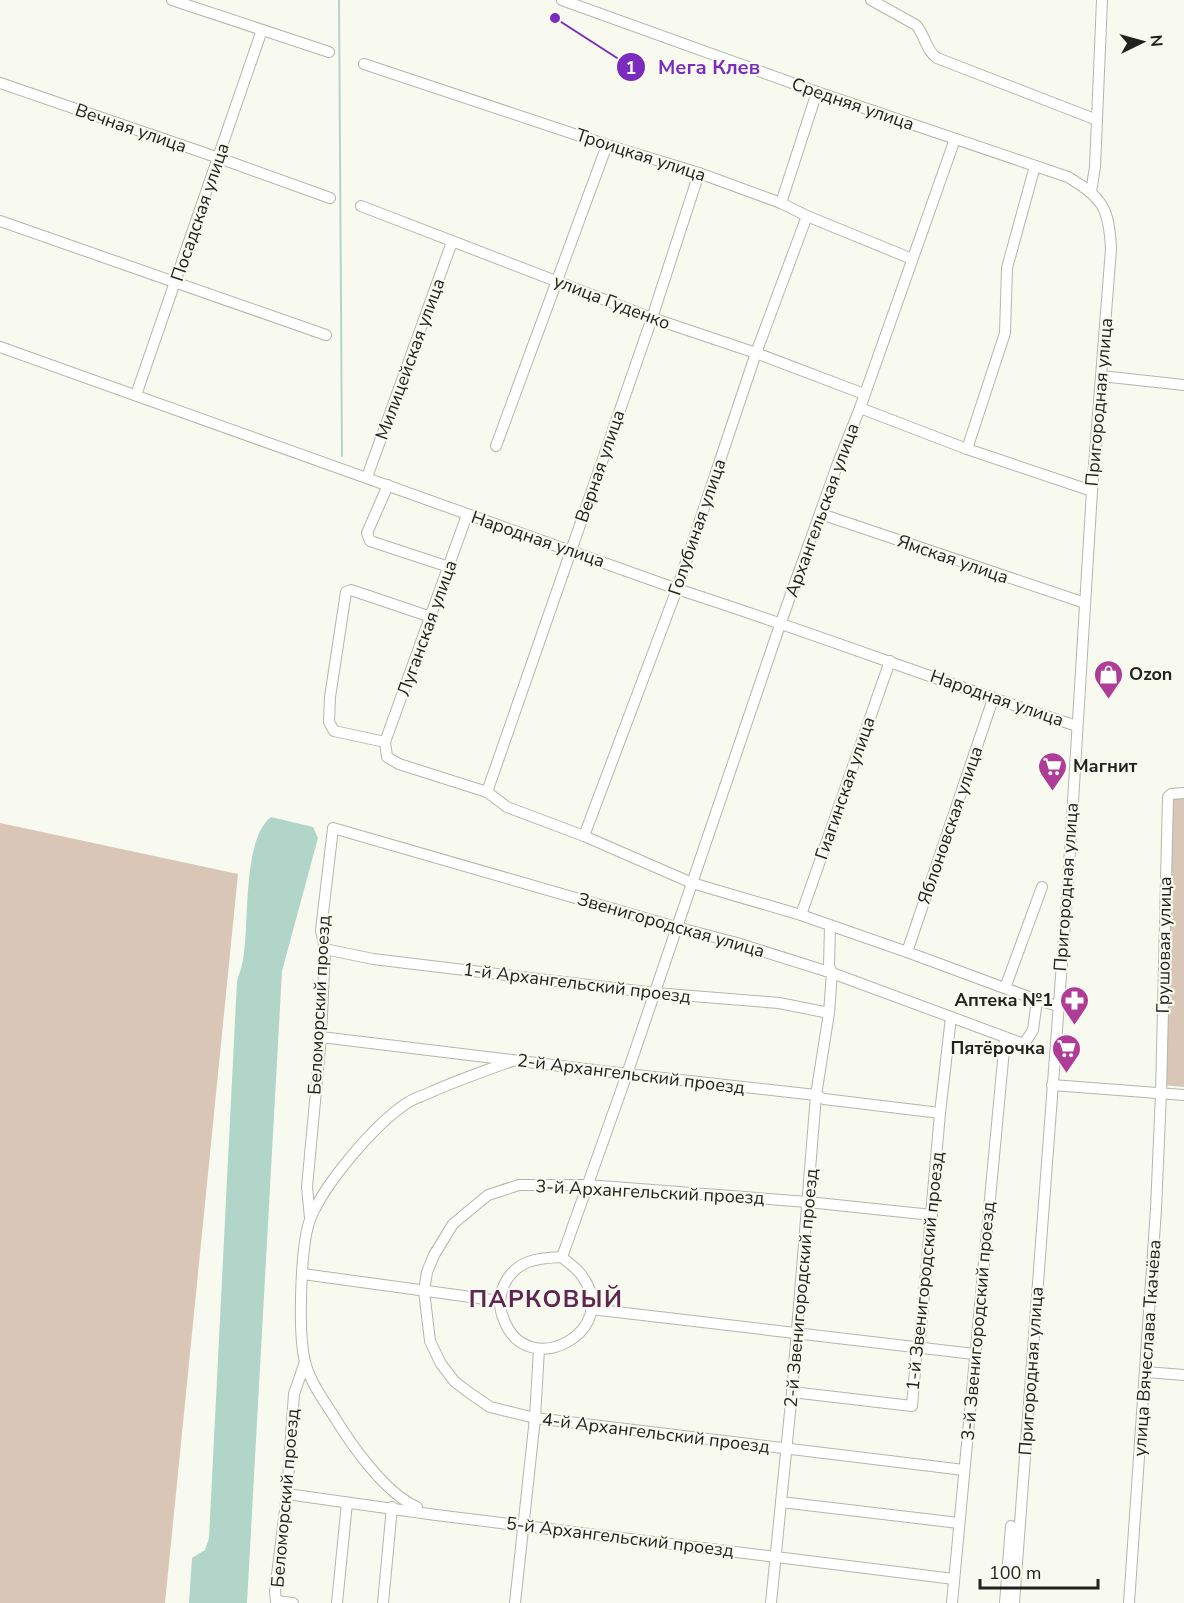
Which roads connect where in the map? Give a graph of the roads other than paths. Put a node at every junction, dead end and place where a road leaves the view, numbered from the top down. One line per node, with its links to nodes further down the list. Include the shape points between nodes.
1 (172, 0): 5 (street)
2 (562, 0): 9 (street, Средняя улица)
3 (871, 0): 10 (street, via 916,25 933,56)
4 (1102, 0): 10 (street)
5 (262, 30): 6 (street); 13 (street, Посадская улица)
6 (329, 52)
7 (364, 64): 12 (street, Троицкая улица)
8 (0, 83): 13 (street, Вечная улица)
9 (817, 92): 11 (street, Средняя улица); 18 (street)
10 (1097, 120): 16 (street)
11 (955, 139): 14 (street, Средняя улица); 24 (street, Архангельская улица)
12 (607, 145): 15 (street, Троицкая улица); 25 (street)
13 (219, 158): 17 (street, Вечная улица); 26 (street, Посадская улица)
14 (1035, 166): 16 (street, Средняя улица, via 1068,177); 37 (street, via 1007,268 1005,333)
15 (699, 173): 18 (street, Троицкая улица); 27 (street, Верная улица)
16 (1091, 192): 20 (street, Средняя улица)
17 (330, 198)
18 (781, 203): 21 (street, Троицкая улица)
19 (361, 206): 23 (street, улица Гуденко)
20 (1104, 207): 31 (street, Пригородная улица, via 1110,223 1111,249)
21 (807, 216): 24 (street, Троицкая улица); 30 (street, Голубиная улица)
22 (0, 220): 26 (street)
23 (453, 242): 25 (street, улица Гуденко); 38 (street, Милицейская улица)
24 (912, 259): 33 (street, Архангельская улица)
25 (557, 280): 27 (street, улица Гуденко); 36 (street)
26 (175, 283): 28 (street); 34 (street, Посадская улица)
27 (652, 318): 30 (street, улица Гуденко); 43 (street, Верная улица)
28 (326, 335)
29 (0, 347): 34 (street, Народная улица)
30 (756, 353): 33 (street, улица Гуденко); 45 (street, Голубиная улица)
31 (1101, 376): 32 (street); 40 (street, Пригородная улица)
32 (1184, 385)
33 (864, 394): 35 (street, Архангельская улица)
34 (136, 395): 38 (street, Народная улица)
35 (860, 408): 37 (street); 42 (street, Архангельская улица)
36 (496, 446)
37 (967, 449): 40 (street)
38 (367, 477): 39 (street, Народная улица)
39 (388, 485): 41 (street, Народная улица); 44 (street, via 367,534 370,541)
40 (1092, 491): 46 (street, Пригородная улица)
41 (467, 514): 43 (street, Народная улица); 44 (street, Луганская улица)
42 (821, 514): 46 (street, Ямская улица); 48 (street, Архангельская улица)
43 (570, 550): 45 (street, Народная улица); 53 (street, Верная улица)
44 (449, 567): 47 (street, Луганская улица)
45 (677, 589): 48 (street, Народная улица); 56 (street, Голубиная улица)
46 (1085, 603): 51 (street, Пригородная улица)
47 (431, 617): 52 (street, Луганская улица); 52 (street, via 351,590 346,592 329,723 334,731)
48 (781, 622): 49 (street, Народная улица); 57 (street, Архангельская улица)
49 (890, 661): 50 (street, Народная улица); 59 (street, Гиагинская улица)
50 (993, 699): 51 (street, Народная улица); 63 (street, Яблоновская улица)
51 (1077, 726): 68 (street, Пригородная улица)
52 (386, 742): 53 (street, via 387,757 399,764)
53 (486, 792): 56 (street, via 507,807)
54 (1184, 793): 76 (street, Грушовая улица, via 1168,797)
55 (333, 828): 61 (street, Звенигородская улица); 62 (street, Беломорский проезд, via 321,930)
56 (584, 836): 57 (street)
57 (692, 883): 59 (street); 61 (street, Архангельская улица)
58 (1042, 887): 65 (street)
59 (801, 915): 60 (street)
60 (830, 926): 63 (street); 64 (street, 2-й Звенигородский проезд)
61 (676, 927): 64 (street, Звенигородская улица); 66 (street)
62 (325, 949): 66 (street, 1-й Архангельский проезд); 71 (street, Беломорский проезд)
63 (907, 952): 65 (street)
64 (832, 973): 69 (street, 2-й Звенигородский проезд); 70 (street, Звенигородская улица)
65 (1005, 988): 67 (street)
66 (655, 993): 69 (street, 1-й Архангельский проезд, via 779,1004); 74 (street)
67 (1037, 1000): 68 (street); 72 (street, via 1033,1030 1024,1044)
68 (1058, 1006): 75 (street, Пригородная улица)
69 (829, 1013): 77 (street, 2-й Звенигородский проезд)
70 (951, 1017): 72 (street, Звенигородская улица); 79 (street, 1-й Звенигородский проезд)
71 (321, 1036): 73 (street, 2-й Архангельский проезд); 83 (street, Беломорский проезд, via 307,1187)
72 (1005, 1039): 92 (street, 3-й Звенигородский проезд)
73 (515, 1060): 74 (street, 2-й Архангельский проезд); 83 (street, Беломорский проезд, via 453,1081 408,1102 378,1127 328,1186)
74 (627, 1074): 77 (street, 2-й Архангельский проезд); 80 (street)
75 (1052, 1085): 76 (street); 117 (street, Пригородная улица)
76 (1161, 1093): 78 (street); 94 (street, улица Вячеслава Ткачёва)
77 (816, 1095): 79 (street, 2-й Архангельский проезд, via 834,1101); 81 (street, 2-й Звенигородский проезд)
78 (1184, 1095)
79 (940, 1113): 82 (street, 1-й Звенигородский проезд)
80 (587, 1185): 81 (street, 3-й Архангельский проезд); 84 (street); 86 (street, 3-й Архангельский проезд, via 519,1185 488,1195 447,1233 427,1272)
81 (808, 1202): 82 (street, 3-й Архангельский проезд); 89 (street, 2-й Звенигородский проезд)
82 (932, 1215): 90 (street, 1-й Звенигородский проезд)
83 (310, 1218): 85 (street, Беломорский проезд)
84 (562, 1257): 87 (street, via 538,1258 516,1269 502,1289); 88 (street, via 588,1285)
85 (303, 1274): 86 (street); 93 (street, Беломорский проезд, via 300,1323)
86 (424, 1291): 87 (street); 97 (street, 4-й Архангельский проезд, via 430,1341 454,1382 490,1407)
87 (500, 1301): 91 (street, via 510,1332)
88 (591, 1309): 89 (street); 91 (street, via 587,1323 573,1340)
89 (795, 1335): 90 (street); 96 (street, 2-й Звенигородский проезд)
90 (917, 1347): 92 (street); 96 (street, 1-й Звенигородский проезд, via 912,1406)
91 (539, 1349): 97 (street)
92 (974, 1354): 99 (street, 3-й Звенигородский проезд)
93 (305, 1362): 100 (street, Беломорский проезд, via 294,1394); 104 (street, Беломорский проезд, via 353,1448 405,1502)
94 (1146, 1372): 95 (street); 118 (street, улица Вячеслава Ткачёва)
95 (1184, 1375)
96 (792, 1392): 98 (street, 2-й Звенигородский проезд)
97 (535, 1418): 98 (street, 4-й Архангельский проезд); 106 (street)
98 (787, 1448): 99 (street, 4-й Архангельский проезд); 101 (street, 2-й Звенигородский проезд)
99 (964, 1470): 105 (street, 3-й Звенигородский проезд)
100 (286, 1494): 102 (street, 5-й Архангельский проезд); 110 (street, Беломорский проезд, via 275,1591 276,1600)
101 (781, 1502): 105 (street); 108 (street, 2-й Звенигородский проезд)
102 (347, 1503): 103 (street, 5-й Архангельский проезд); 111 (street)
103 (392, 1507): 104 (street, 5-й Архангельский проезд); 112 (street)
104 (436, 1515): 106 (street, 5-й Архангельский проезд)
105 (959, 1523): 109 (street, 3-й Звенигородский проезд)
106 (524, 1525): 108 (street, 5-й Архангельский проезд); 113 (street)
107 (1011, 1526): 116 (street)
108 (776, 1556): 109 (street, 5-й Архангельский проезд); 114 (street, 2-й Звенигородский проезд)
109 (954, 1579): 115 (street, 3-й Звенигородский проезд)
110 (293, 1603)
111 (337, 1603)
112 (383, 1603)
113 (515, 1603)
114 (771, 1603)
115 (953, 1603)
116 (1005, 1603)
117 (1014, 1603)
118 (1129, 1603)

